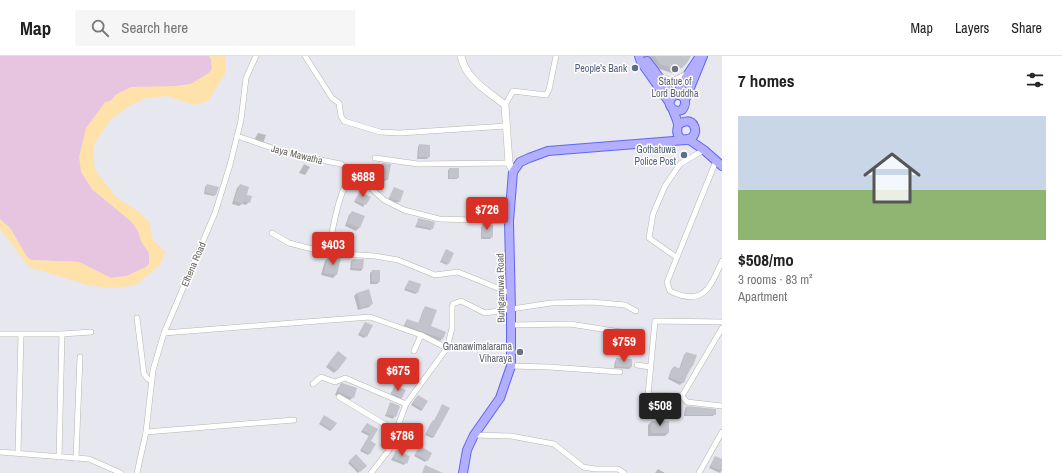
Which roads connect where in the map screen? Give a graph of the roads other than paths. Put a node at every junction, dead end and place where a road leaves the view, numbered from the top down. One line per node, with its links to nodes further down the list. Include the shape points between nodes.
1 (256, 56): 16 (street, Elhena Road, via 246,78)
2 (305, 56): 13 (street, via 332,98 339,103 344,121 380,132 400,133)
3 (462, 56): 12 (street, via 467,70 480,87)
4 (556, 56): 12 (street, via 546,96 513,91)
5 (639, 56): 10 (main road, via 641,62)
6 (642, 56): 9 (main road)
7 (702, 56): 8 (main road); 11 (main road)
8 (688, 74): 9 (street, via 676,81); 10 (main road)
9 (659, 77): 10 (main road)
10 (673, 100): 11 (main road, via 682,96); 11 (main road, via 678,111 682,110); 15 (main road)
11 (685, 103): 14 (main road)
12 (505, 105): 13 (street)
13 (506, 126): 21 (street)
14 (693, 126): 15 (main road, via 687,121); 17 (main road, via 695,134); 19 (main road)
15 (678, 127): 17 (main road, via 678,134); 18 (main road)
16 (237, 136): 23 (street, Jaya Mawatha, via 290,154 341,164); 38 (street, Elhena Road, via 215,213)
17 (687, 140): 18 (main road); 19 (main road)
18 (659, 142): 24 (main road, via 548,151 520,162)
19 (704, 150): 22 (main road); 28 (street, via 680,164 665,186 653,214 649,238)
20 (375, 158): 21 (street, via 418,164)
21 (509, 163): 24 (street)
22 (719, 164): 28 (street)
23 (353, 172): 25 (street, Jaya Mawatha, via 384,200 404,210 439,219); 27 (street, via 340,203)
24 (513, 172): 25 (main road, Buthgamuwa Road)
25 (509, 221): 30 (main road, Buthgamuwa Road)
26 (272, 233): 27 (street, via 289,243)
27 (328, 253): 30 (street, via 398,260 435,275 458,272)
28 (676, 258): 29 (street, via 667,282 670,291 680,296 703,294)
29 (722, 261)
30 (510, 293): 31 (main road, Buthgamuwa Road)
31 (511, 310): 32 (street, via 550,303 591,302 625,305); 35 (main road, Buthgamuwa Road); 43 (street, via 485,313 461,301 453,304 452,328)
32 (636, 311)
33 (137, 318): 51 (street, via 144,374)
34 (722, 322): 49 (street, via 655,321)
35 (511, 325): 45 (street, via 570,324 627,333); 47 (main road, Buthgamuwa Road)
36 (722, 328): 53 (street)
37 (92, 332): 40 (street)
38 (164, 333): 42 (street, via 370,317); 51 (street, Elhena Road)
39 (0, 334): 41 (street)
40 (62, 334): 41 (street); 64 (street)
41 (22, 335): 63 (street)
42 (421, 335): 43 (street); 44 (street)
43 (447, 348): 55 (street)
44 (414, 351)
45 (629, 351)
46 (80, 358): 65 (street)
47 (511, 366): 50 (street); 61 (main road, Buthgamuwa Road, via 500,398)
48 (637, 366): 49 (street)
49 (650, 367): 53 (street, via 648,395)
50 (620, 372)
51 (152, 381): 59 (street, Elhena Road)
52 (313, 384): 55 (street, via 321,377 335,382 345,378)
53 (682, 396): 56 (street, via 687,402)
54 (340, 397): 58 (street)
55 (406, 404): 58 (street)
56 (722, 406)
57 (294, 420): 59 (street)
58 (396, 431): 68 (street, via 389,450)
59 (146, 432): 67 (street, Elhena Road)
60 (722, 432): 71 (street)
61 (474, 435): 69 (main road, Buthgamuwa Road, via 467,450); 70 (street, via 511,436 554,444 583,467 618,469)
62 (0, 452): 63 (street)
63 (18, 453): 64 (street)
64 (59, 457): 65 (street)
65 (76, 458): 66 (street, via 89,459)
66 (119, 472)
67 (137, 473)
68 (370, 473)
69 (463, 473)
70 (624, 473)
71 (699, 473)

